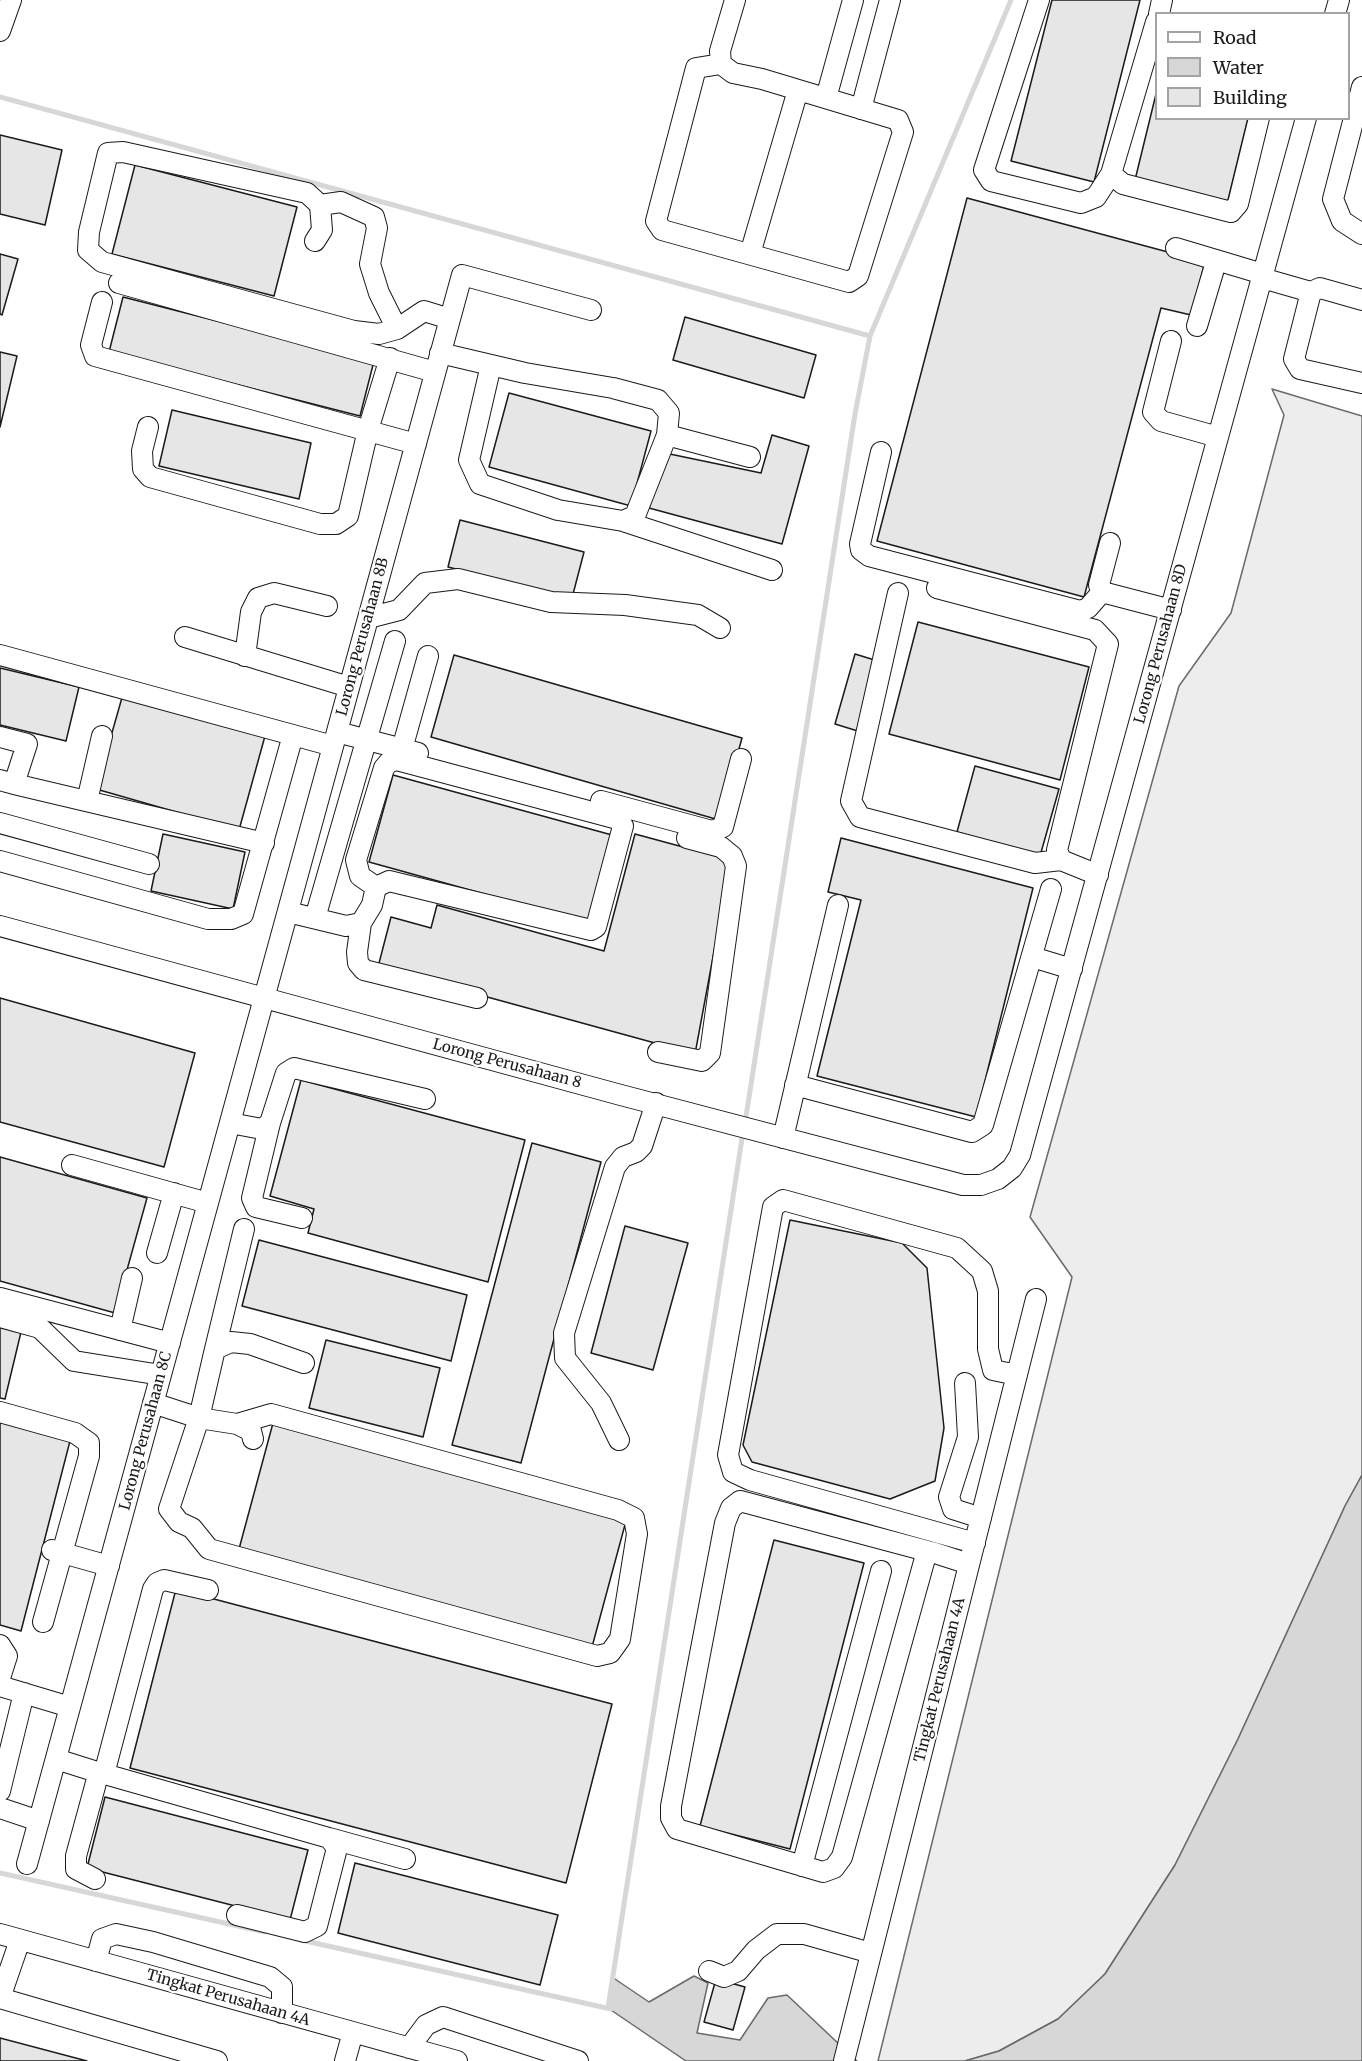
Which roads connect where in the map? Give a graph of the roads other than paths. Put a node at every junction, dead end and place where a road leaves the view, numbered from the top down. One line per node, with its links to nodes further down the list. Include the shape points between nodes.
1 (11, 0): 6 (street)
2 (735, 0): 8 (street, via 720,51)
3 (853, 0): 11 (street)
4 (890, 0): 12 (street)
5 (1039, 0): 15 (street, via 984,170 991,181 1081,203 1096,197)
6 (0, 31)
7 (1155, 32): 15 (street)
8 (722, 64): 10 (street, via 733,74); 20 (street, via 696,68 656,221 662,230)
9 (1362, 87): 17 (street, via 1333,199 1342,221)
10 (798, 90): 11 (street); 20 (street)
11 (826, 98): 12 (street)
12 (861, 109): 20 (street, via 898,120 903,132 858,276 849,282)
13 (1259, 120): 15 (street, via 1238,204 1231,212 1123,184)
14 (1305, 120): 22 (street, Lorong Perusahaan 8D)
15 (1111, 174)
16 (320, 205): 18 (street, via 322,230); 30 (street, via 341,202 374,217 377,228 370,264); 30 (street, via 307,193 176,162 108,153 88,250 102,262 354,331 379,334)
17 (1362, 234)
18 (315, 241)
19 (1176, 248): 21 (street)
20 (750, 254)
21 (1216, 262): 22 (street); 29 (street)
22 (1262, 276): 24 (street); 40 (street, Lorong Perusahaan 8D)
23 (119, 283): 33 (street)
24 (1311, 292): 25 (street, via 1320,288); 36 (street, via 1294,359 1300,369)
25 (1362, 300)
26 (102, 302): 38 (street, via 91,345 95,356)
27 (591, 310): 28 (street, Lorong Perusahaan 8B, via 462,275)
28 (450, 318): 30 (street, via 424,311); 32 (street, Lorong Perusahaan 8B)
29 (1197, 326)
30 (397, 329)
31 (1171, 341): 40 (street, via 1153,412 1161,421)
32 (440, 353): 34 (street); 35 (street, Lorong Perusahaan 8B)
33 (390, 358): 35 (street); 38 (street)
34 (491, 365): 39 (street, via 658,400 669,413); 44 (street, via 469,460 480,484 558,510)
35 (435, 372): 41 (street, Lorong Perusahaan 8B)
36 (1362, 383)
37 (148, 427): 38 (street, via 142,451 143,469 150,477 320,524 336,524 348,516)
38 (368, 430): 41 (street)
39 (667, 435): 43 (street); 44 (street, via 635,516)
40 (1218, 437): 51 (street, Lorong Perusahaan 8D)
41 (416, 444): 52 (street, Lorong Perusahaan 8B)
42 (881, 452): 48 (street, via 860,544 869,556 1080,611)
43 (750, 457)
44 (623, 521): 46 (street)
45 (1110, 543): 48 (street, via 1099,585)
46 (772, 570)
47 (937, 588): 72 (street, via 1095,630 1108,644 1057,850)
48 (1102, 592): 51 (street)
49 (898, 593): 72 (street, via 851,801 860,817 1035,863)
50 (327, 606): 57 (street, via 274,592 258,598 251,612)
51 (1171, 610): 75 (street, Lorong Perusahaan 8D)
52 (368, 618): 53 (street, via 399,610 425,583 458,579 551,602 625,605 698,615); 59 (street, Lorong Perusahaan 8B)
53 (720, 628)
54 (185, 638): 57 (street)
55 (395, 641): 64 (street)
56 (0, 655): 60 (street)
57 (244, 656): 59 (street)
58 (428, 656): 65 (street)
59 (349, 687): 63 (street, Lorong Perusahaan 8B)
60 (293, 735): 63 (street); 71 (street)
61 (102, 736): 68 (street)
62 (0, 737): 67 (street, via 27,744)
63 (335, 739): 64 (street); 79 (street, Lorong Perusahaan 8B)
64 (366, 740): 65 (street); 80 (street)
65 (402, 749): 66 (street, via 712,831 723,827)
66 (741, 759)
67 (7, 782): 68 (street)
68 (87, 801): 71 (street)
69 (618, 819): 76 (street, via 623,834 596,927 591,930 409,884 389,881); 76 (street, via 397,760 389,762 356,860 360,876); 87 (street, via 721,847 732,856 736,866 710,1053 702,1060)
70 (0, 823): 74 (street)
71 (264, 843): 73 (street, via 243,914 231,919 208,919)
72 (1061, 860): 75 (street)
73 (0, 861)
74 (149, 864)
75 (1098, 875): 84 (street, Lorong Perusahaan 8D)
76 (376, 887): 81 (street, via 372,905)
77 (1051, 889): 83 (street)
78 (838, 905): 88 (street)
79 (288, 912): 80 (street); 86 (street, Lorong Perusahaan 8B)
80 (315, 918): 81 (street, via 346,926)
81 (361, 922): 85 (street, via 357,952 358,963 364,970)
82 (0, 926): 86 (street, Lorong Perusahaan 8)
83 (1032, 957): 84 (street); 88 (street, via 983,1125 972,1132)
84 (1072, 969): 95 (street, Lorong Perusahaan 8D, via 1020,1155)
85 (477, 998)
86 (264, 999): 90 (street, Lorong Perusahaan 8); 91 (street, Lorong Perusahaan 8C)
87 (658, 1052)
88 (795, 1085): 93 (street)
89 (425, 1099): 92 (street, via 294,1068 286,1073)
90 (656, 1104): 93 (street, Lorong Perusahaan 8); 117 (street, via 642,1146 617,1162 564,1334 565,1358 601,1403)
91 (230, 1123): 92 (street, via 262,1129); 97 (street, Lorong Perusahaan 8C)
92 (270, 1123): 98 (street, via 252,1198 256,1207)
93 (775, 1136): 95 (street, Lorong Perusahaan 8, via 963,1185 981,1185)
94 (72, 1165): 96 (street)
95 (1012, 1168)
96 (174, 1193): 97 (street); 100 (street)
97 (208, 1203): 106 (street, Lorong Perusahaan 8C)
98 (302, 1218)
99 (244, 1229): 107 (street)
100 (157, 1253)
101 (132, 1278): 105 (street)
102 (0, 1298): 105 (street)
103 (1036, 1299): 110 (street, Tingkat Perusahaan 4A)
104 (0, 1317): 109 (street, via 40,1328 74,1361)
105 (120, 1330): 106 (street)
106 (170, 1343): 109 (street, Lorong Perusahaan 8C)
107 (215, 1349): 108 (street, via 231,1342 250,1344); 114 (street)
108 (304, 1363)
109 (161, 1375): 112 (street, Lorong Perusahaan 8C)
110 (1017, 1375): 118 (street, Tingkat Perusahaan 4A); 119 (street, via 993,1370 987,1349 988,1291 982,1271 957,1248 783,1200 773,1207 728,1455 733,1472)
111 (965, 1383): 118 (street, via 968,1437 949,1497 953,1509)
112 (153, 1403): 114 (street); 123 (street, Lorong Perusahaan 8C)
113 (0, 1412): 120 (street, via 75,1433 89,1443 89,1456)
114 (199, 1419): 115 (street); 115 (street, via 169,1509 209,1549 597,1656 610,1653 620,1639 637,1534 634,1518 618,1510 271,1414)
115 (237, 1424): 116 (street, via 251,1431)
116 (253, 1438)
117 (619, 1440)
118 (981, 1518): 119 (street, Tingkat Perusahaan 4A)
119 (975, 1543): 122 (street, Tingkat Perusahaan 4A)
120 (58, 1551): 123 (street); 126 (street)
121 (927, 1551): 122 (street); 140 (street, via 842,1857 834,1868 823,1872); 140 (street, via 740,1501 731,1508 725,1523 671,1818 677,1829)
122 (969, 1564): 145 (street, Tingkat Perusahaan 4A)
123 (109, 1566): 131 (street, Lorong Perusahaan 8C)
124 (881, 1571): 140 (street)
125 (208, 1590): 133 (street, via 164,1581 153,1589)
126 (43, 1622)
127 (0, 1645): 128 (street, via 7,1656)
128 (0, 1678)
129 (0, 1686): 130 (street)
130 (24, 1693): 131 (street); 134 (street)
131 (70, 1707): 132 (street, Lorong Perusahaan 8C)
132 (56, 1759): 133 (street); 136 (street, Lorong Perusahaan 8C)
133 (99, 1773): 137 (street); 141 (street, via 76,1856 76,1869)
134 (0, 1791)
135 (0, 1808): 136 (street)
136 (39, 1821): 139 (street, Lorong Perusahaan 8C)
137 (329, 1838): 138 (street); 142 (street, via 337,1848 317,1926 305,1932)
138 (405, 1859)
139 (27, 1864)
140 (802, 1866)
141 (95, 1879)
142 (237, 1915)
143 (0, 1934): 144 (street, Tingkat Perusahaan 4A)
144 (20, 1940): 146 (street, Tingkat Perusahaan 4A); 148 (street)
145 (871, 1953): 147 (street, via 804,1934 777,1934 738,1971 724,1977); 156 (street, Tingkat Perusahaan 4A)
146 (96, 1961): 149 (street, Tingkat Perusahaan 4A); 149 (street, via 102,1939 116,1935 153,1942 270,1977 282,1987)
147 (709, 1971)
148 (0, 1998): 152 (street)
149 (282, 2013): 150 (street, Tingkat Perusahaan 4A)
150 (353, 2032): 151 (street, Tingkat Perusahaan 4A); 153 (street)
151 (409, 2048): 154 (street, Tingkat Perusahaan 4A); 155 (street, via 426,2025 442,2018)
152 (217, 2061)
153 (345, 2061)
154 (457, 2061)
155 (578, 2061)
156 (844, 2061)

